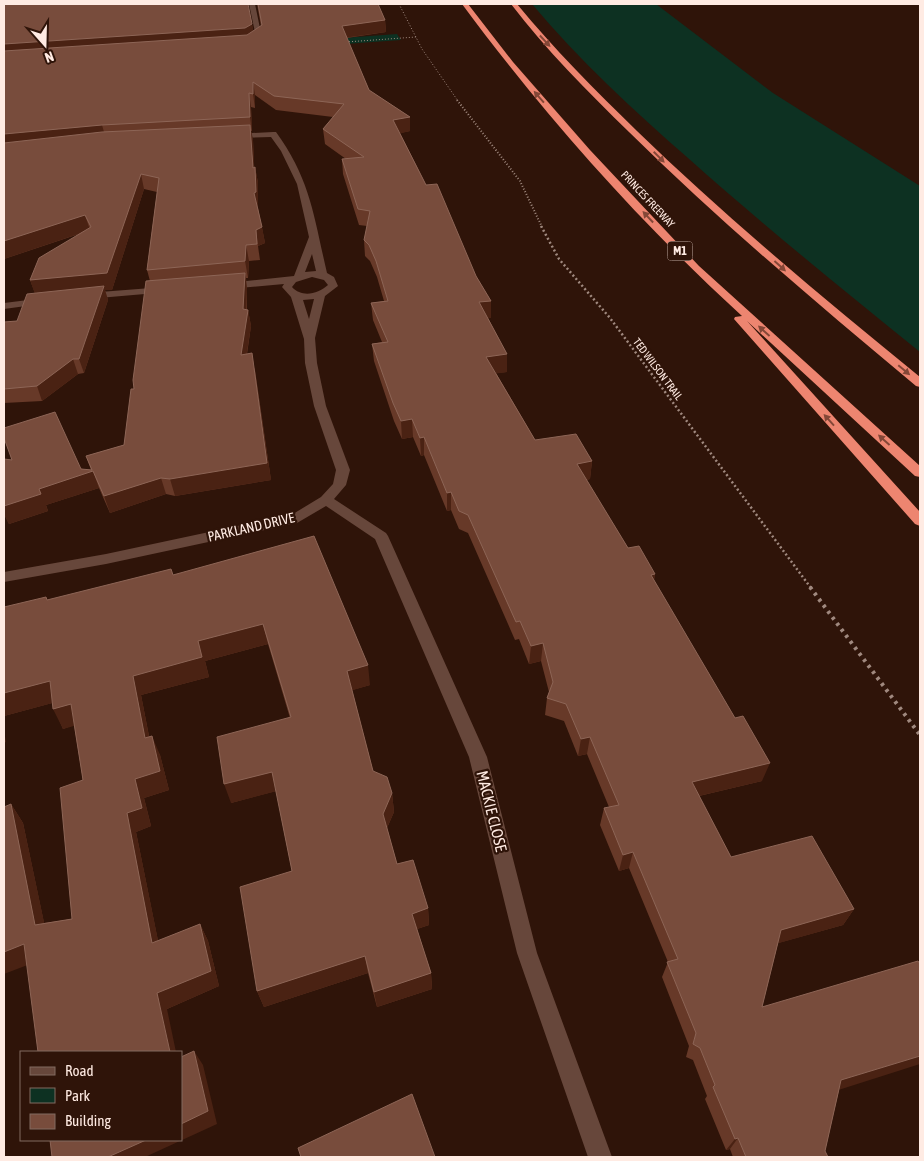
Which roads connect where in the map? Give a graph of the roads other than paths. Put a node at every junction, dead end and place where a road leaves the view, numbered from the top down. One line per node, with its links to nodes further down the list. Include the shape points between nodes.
1 (252, 4): 4 (street, via 259,38)
2 (465, 4): 7 (highway, PRINCES FREEWAY / M1, one-way to 2, via 587,152)
3 (514, 4): 17 (highway, one-way to 17, via 582,80 665,164 792,277)
4 (244, 45)
5 (225, 136): 6 (street, via 273,134 284,147 307,196)
6 (313, 239): 8 (street); 9 (street)
7 (695, 268): 18 (highway, PRINCES FREEWAY / M1, one-way to 7); 20 (highway, one-way to 7)
8 (322, 275): 9 (street); 12 (street, PARKLAND DRIVE, via 331,280 332,286)
9 (294, 285): 10 (street); 12 (street, via 308,297); 16 (street, PARKLAND DRIVE)
10 (218, 287)
11 (172, 289): 13 (street)
12 (320, 295): 16 (street, PARKLAND DRIVE)
13 (78, 297)
14 (51, 300): 15 (street)
15 (4, 306)
16 (310, 339): 19 (street, PARKLAND DRIVE, via 311,363 320,406 343,470 339,485)
17 (920, 383)
18 (920, 473)
19 (326, 500): 21 (street, PARKLAND DRIVE, via 297,518); 22 (street, MACKIE CLOSE, via 381,536 478,757 527,953)
20 (920, 521)
21 (4, 578)
22 (600, 1157)

